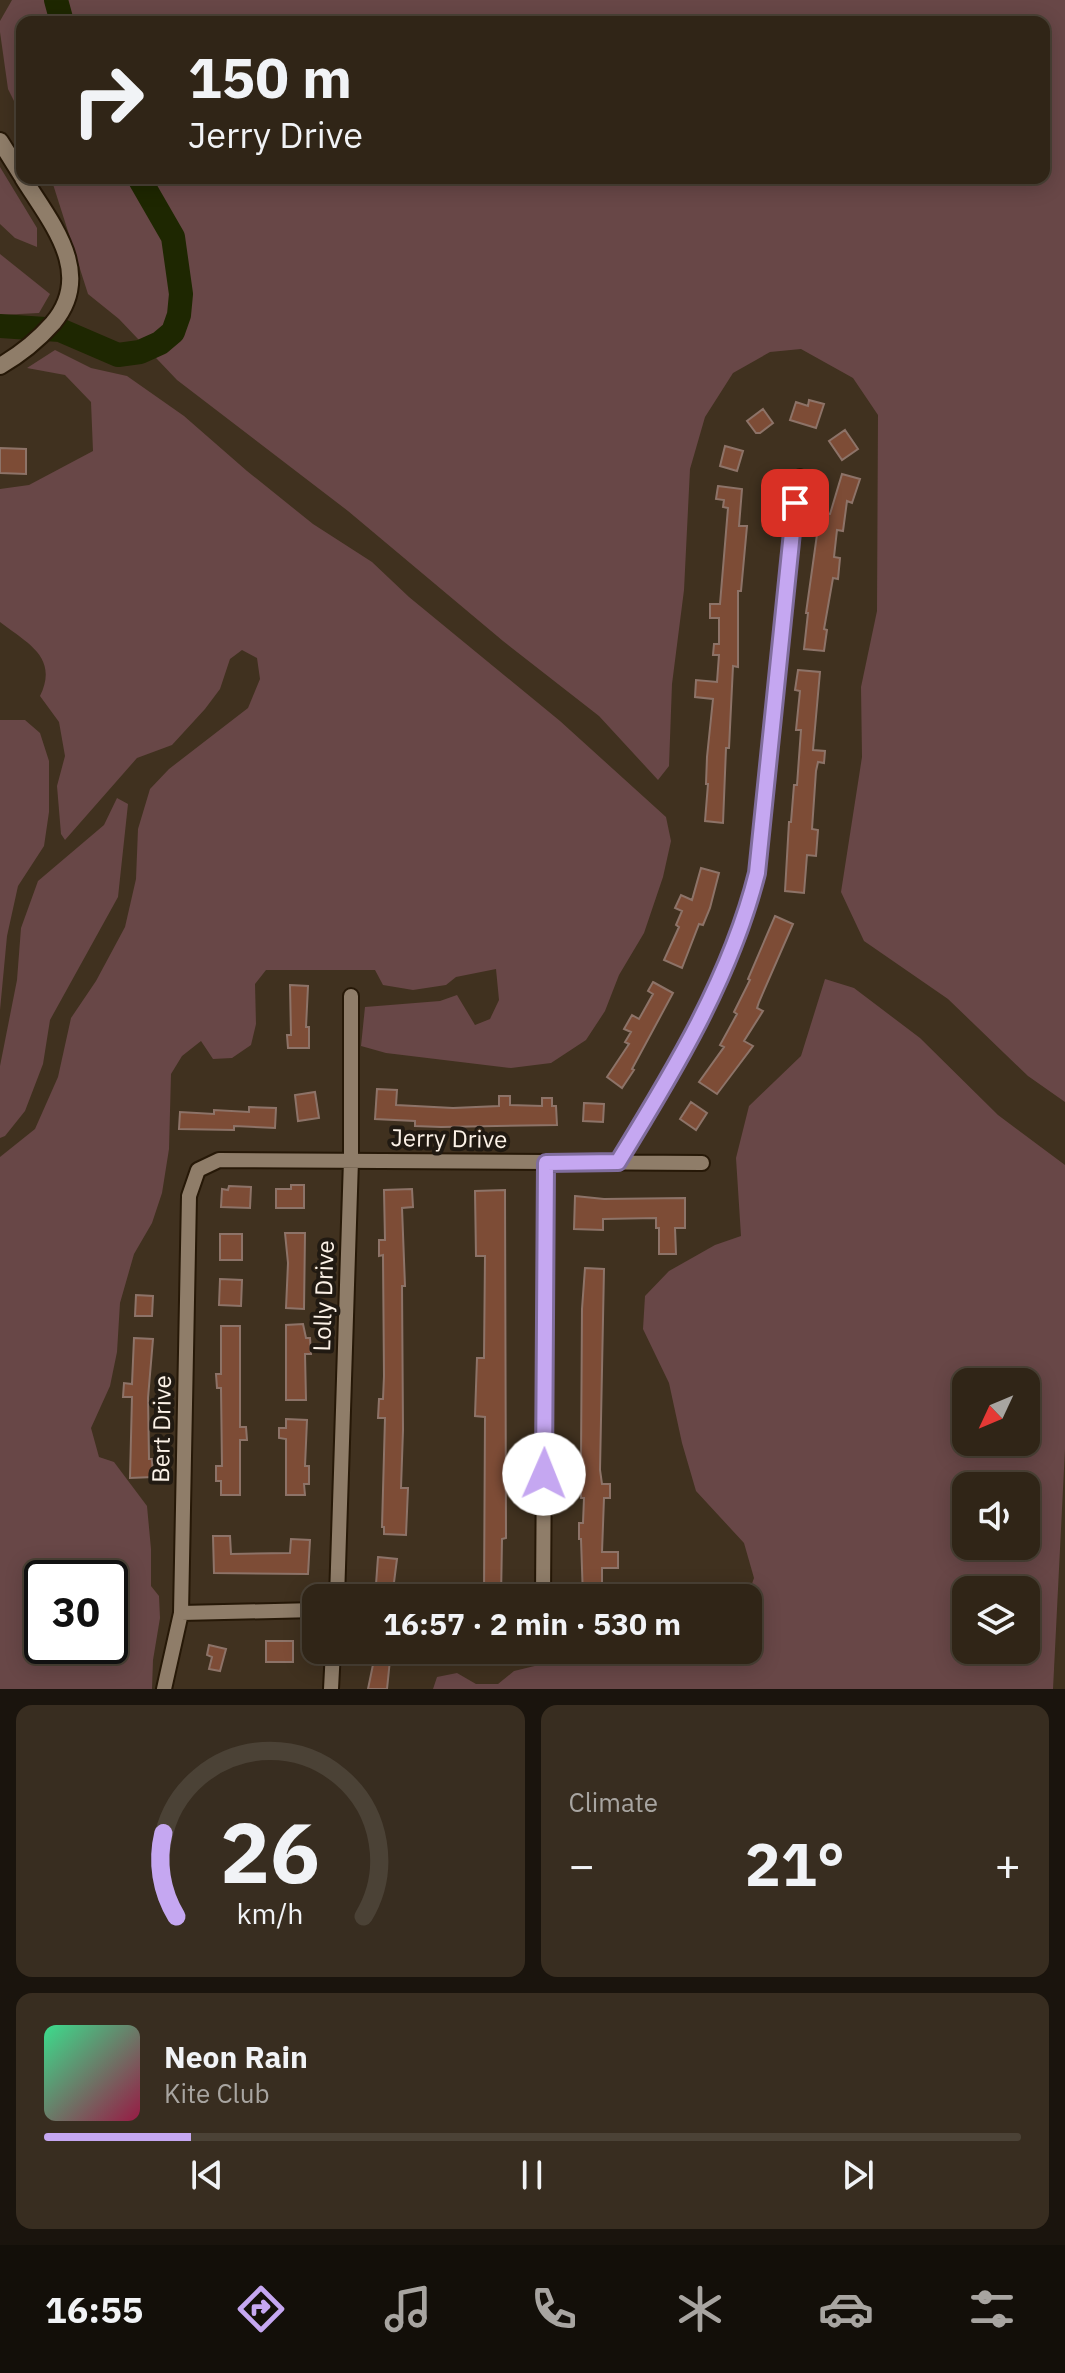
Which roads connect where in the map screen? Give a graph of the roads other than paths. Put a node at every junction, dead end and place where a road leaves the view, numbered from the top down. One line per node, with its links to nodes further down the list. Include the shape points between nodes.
1 (0, 141): 2 (street)
2 (16, 167)
3 (26, 184): 4 (street, via 63,244 72,269 70,292 65,309 40,338)
4 (0, 366)
5 (800, 477): 8 (street, via 757,873 748,908 705,1011)
6 (351, 996): 7 (street, Lolly Drive)
7 (351, 1160): 9 (street, Jerry Drive); 11 (street, Jerry Drive, via 219,1160); 12 (street, Lolly Drive)
8 (618, 1162): 9 (street, Jerry Drive); 10 (street, Jerry Drive)
9 (546, 1163): 13 (street)
10 (702, 1163)
11 (198, 1170): 15 (street, Bert Drive, via 189,1196)
12 (337, 1584)
13 (543, 1584)
14 (302, 1610): 15 (street)
15 (181, 1613): 17 (street, Bert Drive)
16 (332, 1664): 18 (street)
17 (164, 1689)
18 (331, 1689)

